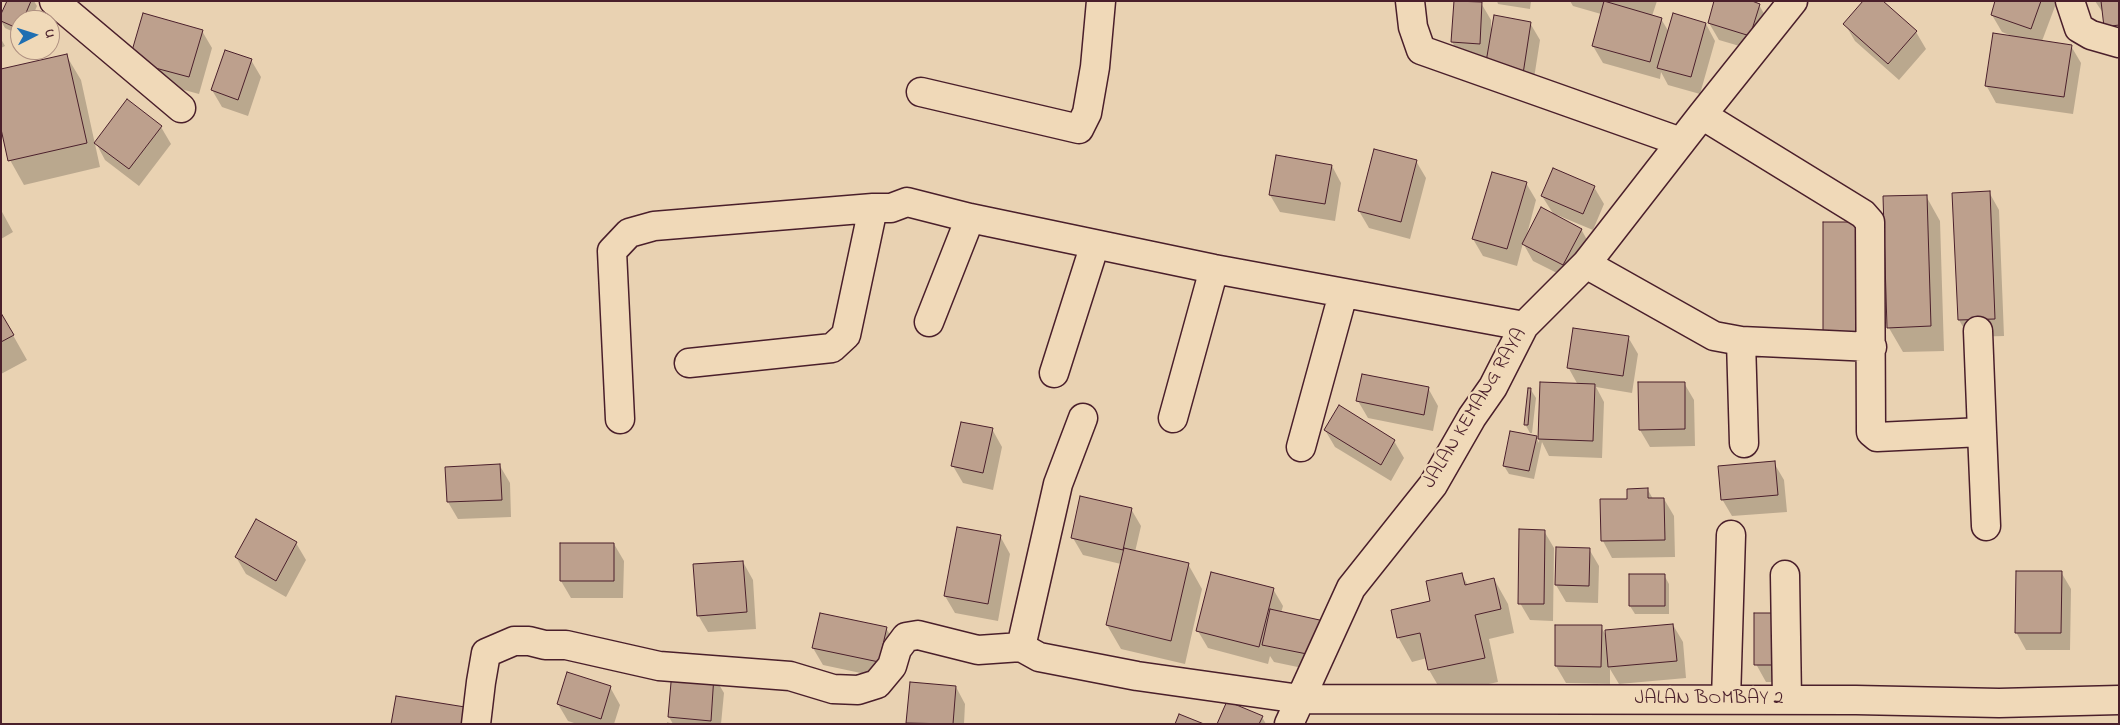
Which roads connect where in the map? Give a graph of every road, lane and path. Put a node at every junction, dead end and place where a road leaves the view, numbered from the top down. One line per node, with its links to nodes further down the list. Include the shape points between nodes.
1 (54, 1): 8 (street)
2 (1101, 1): 7 (street, via 1095,67 1087,113 1079,129)
3 (1410, 1): 10 (street, via 1413,28 1421,50)
4 (1793, 1): 9 (street, JALAN KEMANG RAYA)
5 (2070, 1): 6 (street, via 2078,28)
6 (2119, 43)
7 (921, 92)
8 (181, 108)
9 (1702, 115): 10 (street, JALAN KEMANG RAYA); 21 (street, via 1863,214 1870,222)
10 (1681, 142): 14 (street, JALAN KEMANG RAYA)
11 (873, 208): 12 (street, via 892,208 907,202); 22 (street, via 846,335 832,348); 26 (street, via 654,226 629,233 612,251)
12 (970, 218): 13 (street); 17 (street)
13 (1095, 244): 15 (street); 23 (street)
14 (1586, 264): 18 (street, JALAN KEMANG RAYA); 20 (street, via 1714,336)
15 (1214, 270): 16 (street); 25 (street)
16 (1342, 294): 18 (street); 29 (street)
17 (929, 322)
18 (1524, 326): 34 (street, JALAN KEMANG RAYA, via 1493,387 1433,485 1351,588)
19 (1978, 331): 27 (street)
20 (1741, 341): 21 (street); 28 (street)
21 (1872, 347): 27 (street, via 1871,432 1877,437)
22 (689, 363)
23 (1054, 373)
24 (1083, 418): 33 (street, via 1058,484)
25 (1173, 418)
26 (620, 419)
27 (1982, 432): 30 (street)
28 (1744, 443)
29 (1301, 448)
30 (1986, 526)
31 (1731, 535): 35 (street)
32 (1785, 575): 36 (street)
33 (1021, 647): 34 (street, JALAN BOMBAY 2, via 1039,657 1137,676); 38 (street, via 978,650 918,635 906,637 896,649 892,666 876,684 858,690 833,689 790,676 659,666 566,645 514,641 486,653)
34 (1300, 699): 35 (street, JALAN BOMBAY 2); 39 (street, JALAN KEMANG RAYA)
35 (1726, 700): 36 (street, JALAN BOMBAY 2)
36 (1787, 700): 37 (street, JALAN BOMBAY 2, via 1999,703)
37 (2119, 700)
38 (476, 724)
39 (1289, 724)

